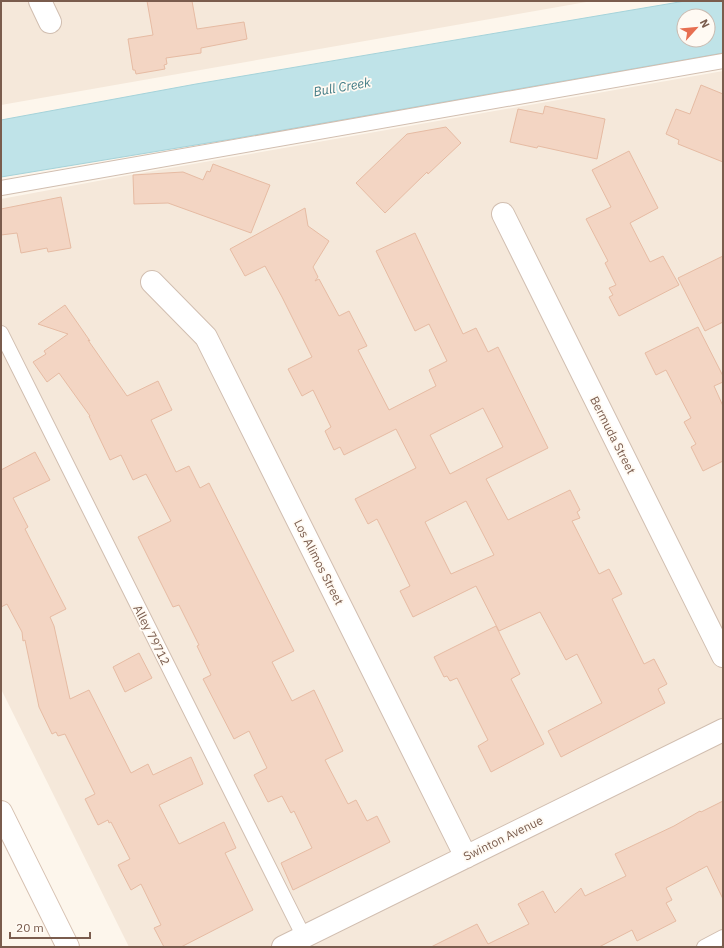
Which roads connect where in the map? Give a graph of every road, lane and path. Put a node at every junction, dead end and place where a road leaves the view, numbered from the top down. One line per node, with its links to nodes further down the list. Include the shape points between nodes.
1 (40, 1): 2 (street)
2 (50, 22)
3 (723, 61): 4 (lane)
4 (1, 188)
5 (502, 214): 8 (street, Bermuda Street)
6 (152, 282): 11 (street, Los Alimos Street, via 206,337)
7 (1, 333): 12 (lane, Alley 79712)
8 (723, 656)
9 (723, 730): 11 (street, Swinton Avenue)
10 (1, 812): 14 (street)
11 (466, 857): 12 (street, Swinton Avenue)
12 (304, 937): 15 (street, Swinton Avenue)
13 (723, 937): 16 (lane)
14 (68, 947)
15 (283, 947)
16 (704, 947)

